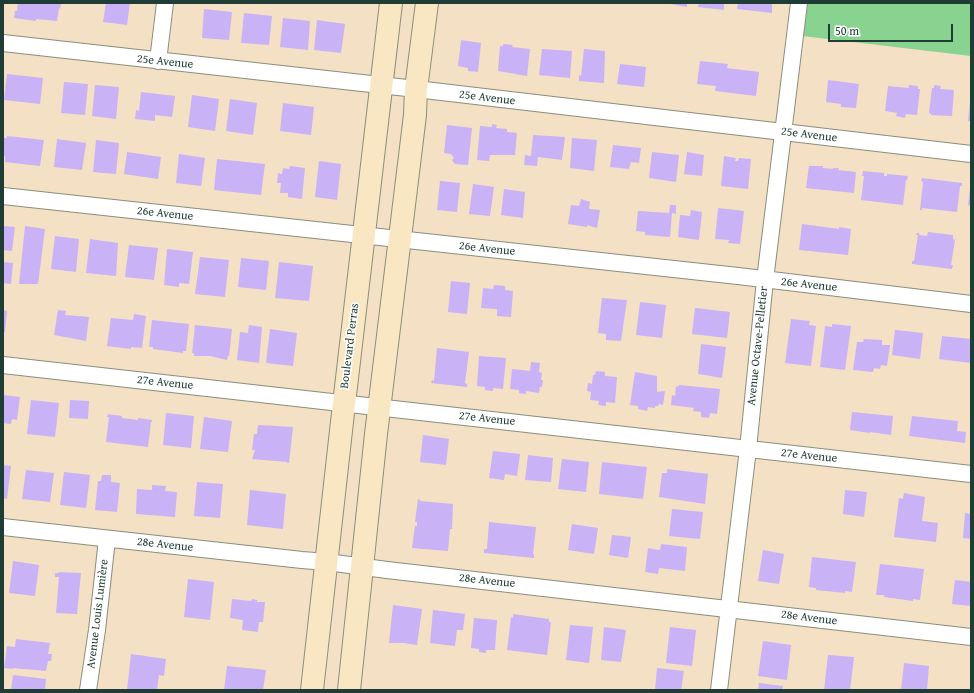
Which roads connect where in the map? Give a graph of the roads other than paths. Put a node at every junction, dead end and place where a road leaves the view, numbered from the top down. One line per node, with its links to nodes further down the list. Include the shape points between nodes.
1 (165, 3): 6 (street)
2 (392, 3): 7 (main road, Boulevard Perras)
3 (427, 3): 8 (main road)
4 (799, 3): 9 (street, Avenue Octave-Pelletier)
5 (3, 43): 6 (street, 25e Avenue)
6 (158, 61): 7 (street, 25e Avenue)
7 (382, 85): 8 (street, 25e Avenue); 12 (main road, Boulevard Perras)
8 (416, 89): 9 (street, 25e Avenue); 13 (main road)
9 (784, 132): 10 (street, 25e Avenue); 14 (street, Avenue Octave-Pelletier)
10 (971, 154)
11 (3, 196): 12 (street, 26e Avenue)
12 (363, 236): 13 (street, 26e Avenue); 17 (main road, Boulevard Perras)
13 (400, 240): 14 (street, 26e Avenue); 18 (main road)
14 (765, 280): 15 (street, 26e Avenue); 19 (street, Avenue Octave-Pelletier)
15 (971, 304)
16 (3, 365): 17 (street, 27e Avenue)
17 (344, 404): 18 (street, 27e Avenue); 23 (main road, Boulevard Perras)
18 (380, 408): 19 (street, 27e Avenue); 24 (main road)
19 (748, 449): 20 (street, 27e Avenue); 25 (street, Avenue Octave-Pelletier)
20 (971, 474)
21 (3, 527): 22 (street, 28e Avenue)
22 (107, 539): 23 (street, 28e Avenue); 27 (street, Avenue Louis Lumière)
23 (327, 562): 24 (street, 28e Avenue); 28 (main road, Boulevard Perras)
24 (362, 566): 25 (street, 28e Avenue); 29 (main road)
25 (728, 609): 26 (street, 28e Avenue); 30 (street, Avenue Octave-Pelletier)
26 (971, 637)
27 (88, 690)
28 (312, 690)
29 (349, 690)
30 (719, 690)

